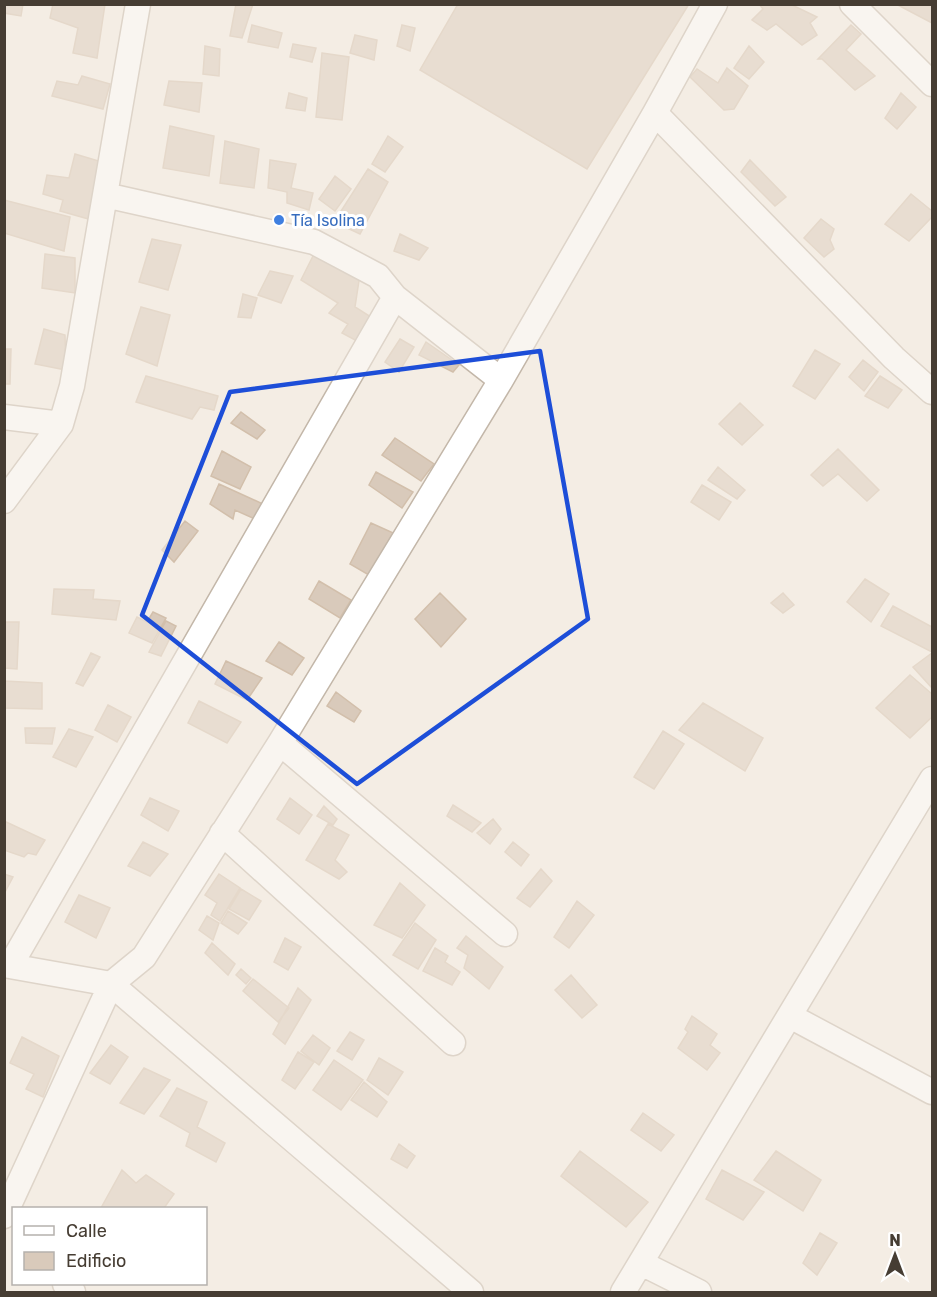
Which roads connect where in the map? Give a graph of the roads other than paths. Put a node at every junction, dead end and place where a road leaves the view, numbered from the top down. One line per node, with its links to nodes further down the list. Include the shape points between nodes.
1 (138, 4): 6 (street)
2 (715, 4): 5 (street)
3 (852, 4): 4 (street)
4 (933, 84)
5 (655, 113): 8 (street); 9 (street, via 894,358)
6 (105, 195): 7 (street, via 314,242 378,276); 11 (street, via 72,386)
7 (395, 297): 8 (street); 17 (street)
8 (501, 380): 13 (street)
9 (933, 392)
10 (4, 417): 11 (street)
11 (61, 424): 12 (street)
12 (4, 501)
13 (280, 743): 15 (street); 16 (street)
14 (933, 779): 19 (street)
15 (222, 833): 18 (street, via 144,957); 20 (street)
16 (505, 934)
17 (7, 965): 18 (street)
18 (111, 984): 22 (street); 24 (street)
19 (790, 1016): 21 (street); 23 (street)
20 (453, 1043)
21 (933, 1092)
22 (4, 1218)
23 (641, 1263): 25 (street); 26 (street)
24 (471, 1293)
25 (623, 1293)
26 (699, 1293)

